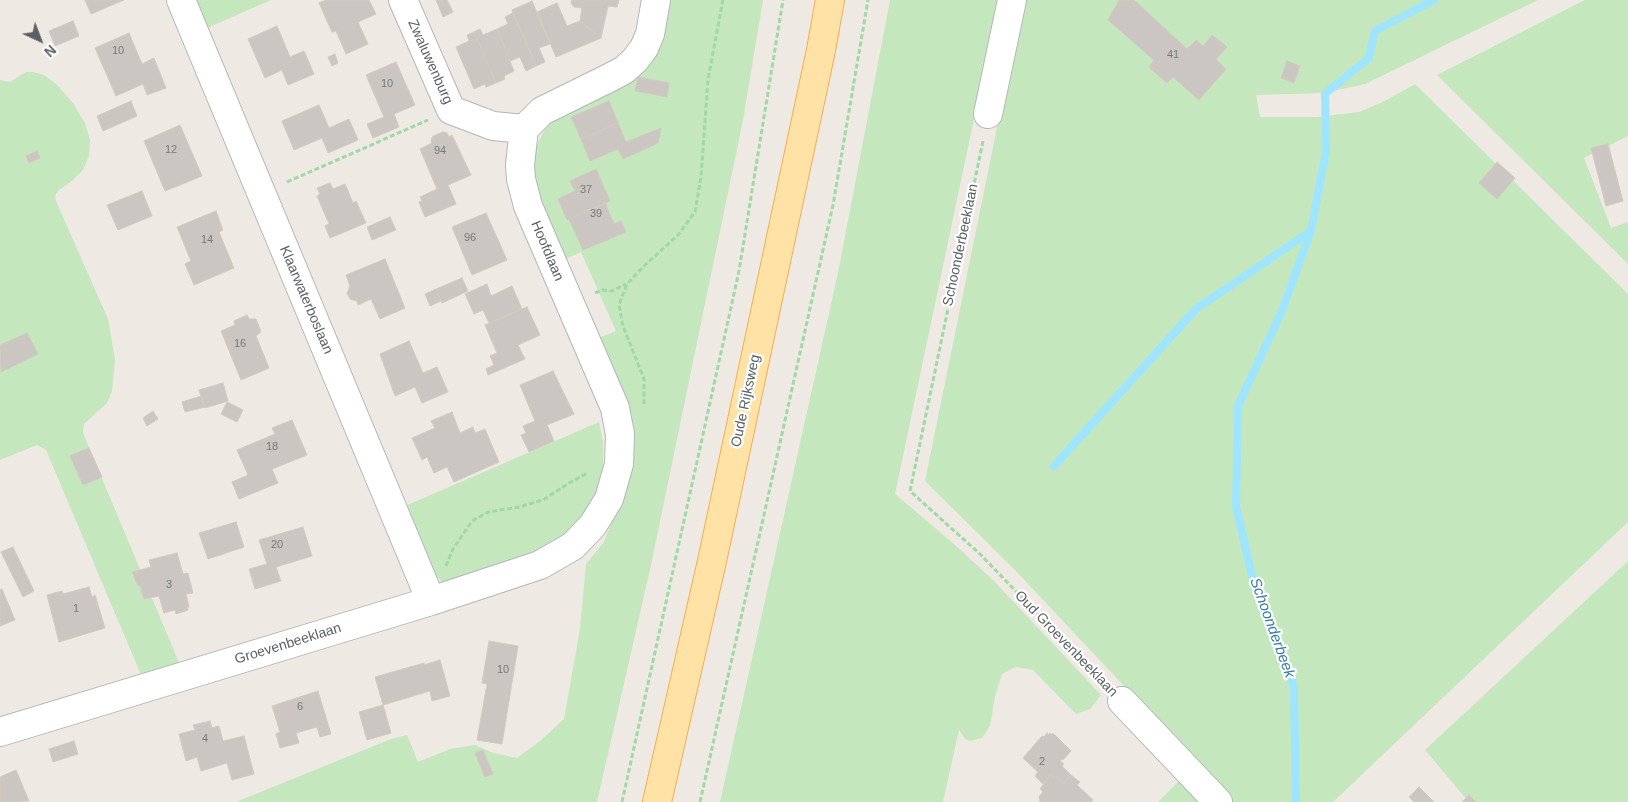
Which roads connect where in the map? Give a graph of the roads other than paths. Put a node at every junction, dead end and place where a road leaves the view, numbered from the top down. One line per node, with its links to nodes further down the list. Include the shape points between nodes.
1 (180, 0): 9 (street, Klaarwaterboslaan)
2 (403, 0): 7 (street, Zwaluwenburg, via 451,110 493,126)
3 (656, 0): 7 (street, via 650,34 635,60 624,70 542,111)
4 (830, 0): 12 (main road, Oude Rijksweg, via 714,551)
5 (1012, 0): 6 (street)
6 (988, 114)
7 (524, 129): 8 (street, Hoofdlaan, via 520,165 528,206 615,408 620,434 619,464 609,499 593,525)
8 (573, 546): 9 (street, Groevenbeeklaan, via 540,565)
9 (431, 601): 11 (street, Groevenbeeklaan)
10 (1122, 701): 13 (street, Oud Groevenbeeklaan)
11 (0, 732)
12 (657, 802)
13 (1218, 802)

